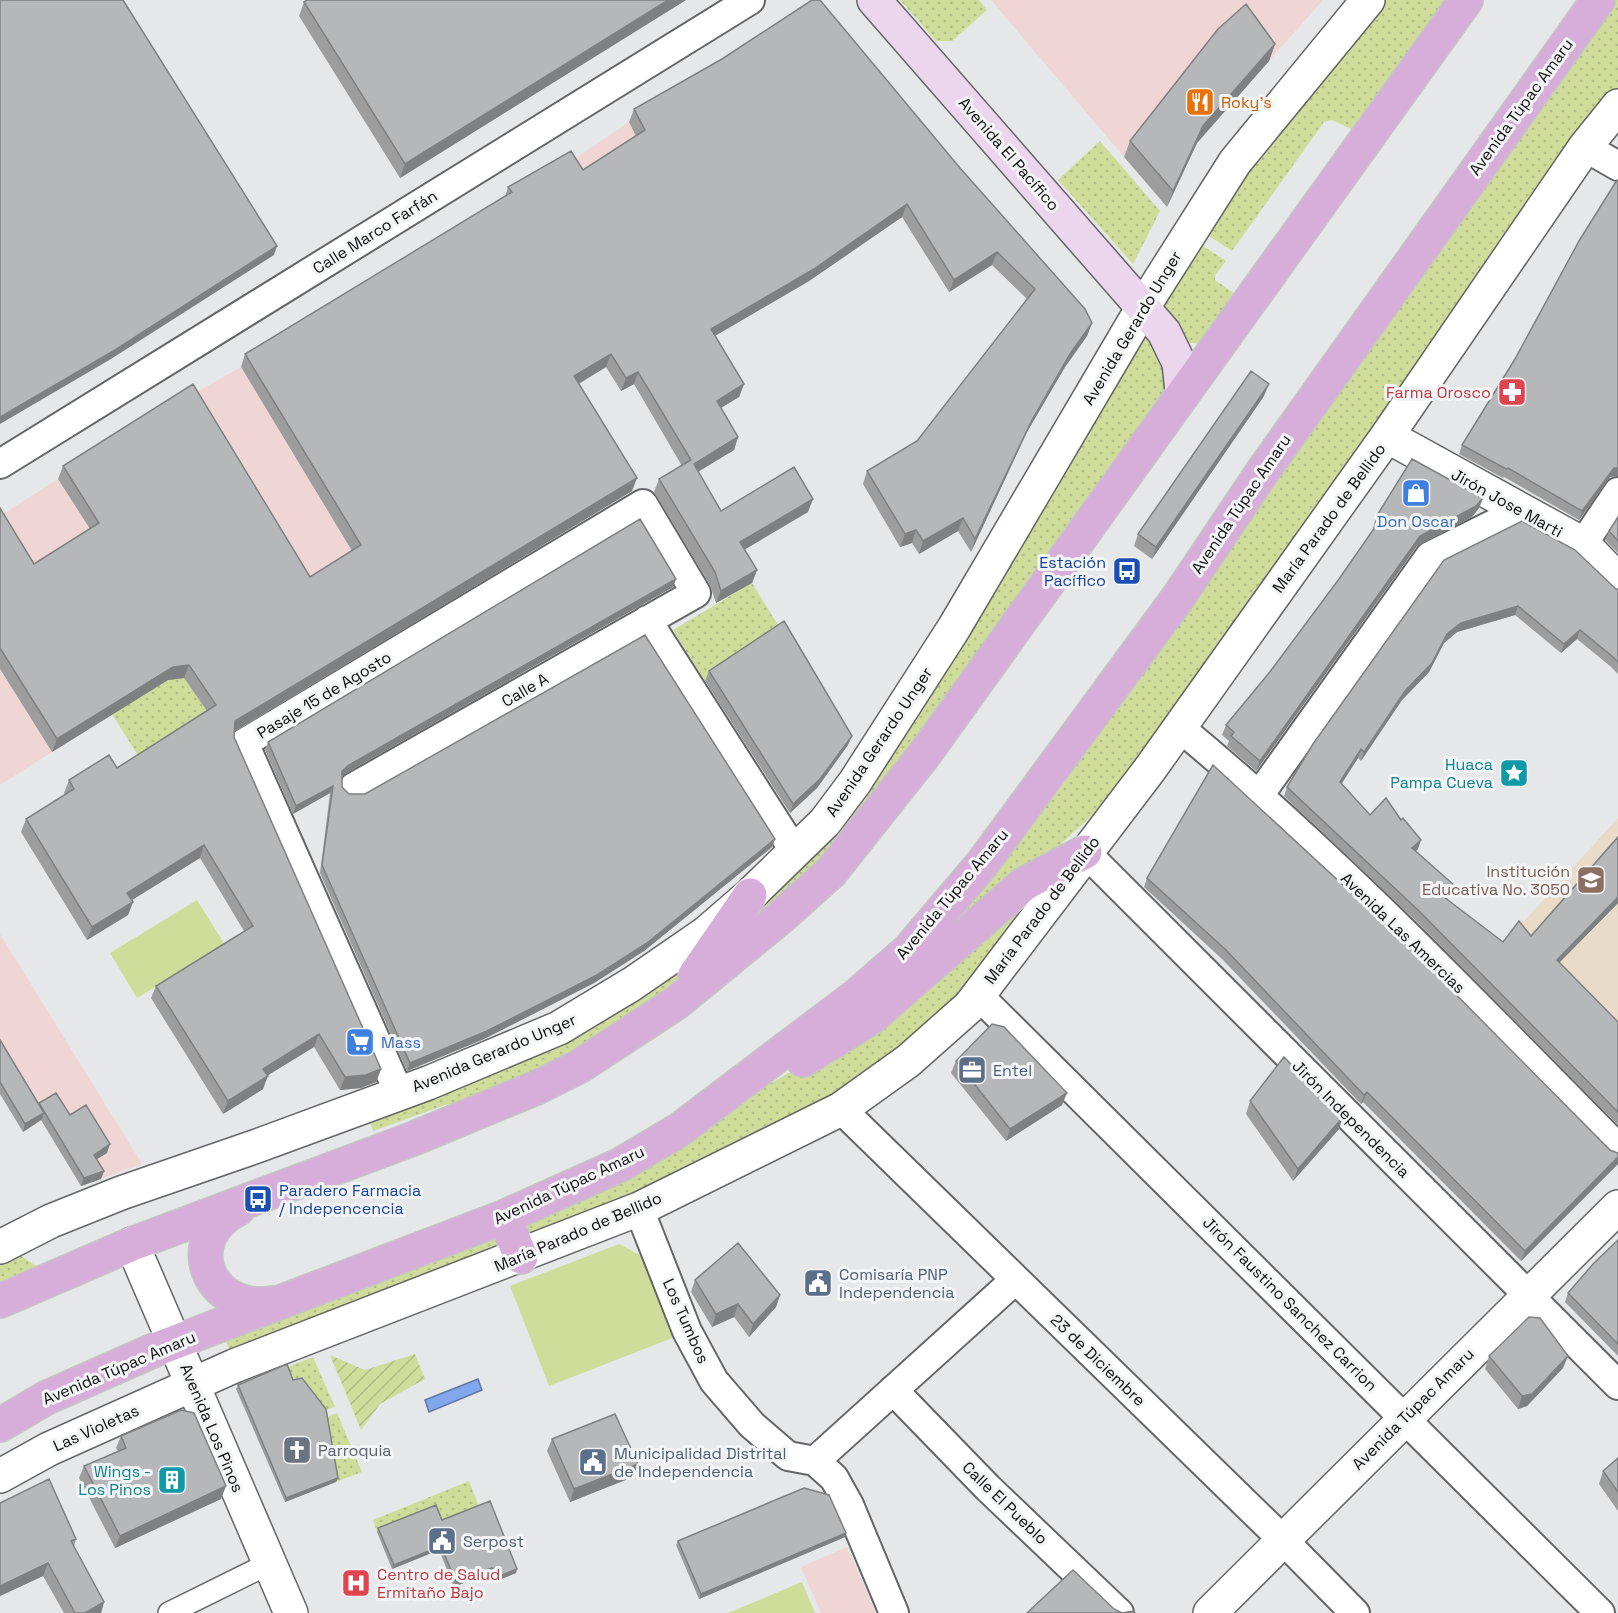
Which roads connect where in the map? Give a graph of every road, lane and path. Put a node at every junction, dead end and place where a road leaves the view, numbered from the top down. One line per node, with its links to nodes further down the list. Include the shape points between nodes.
1 (750, 0): 13 (street, Calle Marco Farfán)
2 (874, 0): 9 (main road, Avenida El Pacífico)
3 (1368, 0): 9 (street, Avenida Gerardo Unger, via 1235,162)
4 (1466, 0): 10 (main road)
5 (1598, 0): 30 (main road, Avenida Túpac Amaru, via 1282,444 1177,599 982,864 909,950 856,996)
6 (1618, 106): 7 (street, María Parado de Bellido)
7 (1585, 147): 8 (street); 12 (street, María Parado de Bellido)
8 (1618, 166)
9 (1150, 316): 10 (main road, Avenida El Pacífico, via 1174,339 1192,347 1207,346); 11 (main road, Avenida El Pacífico, via 1176,352); 23 (street, Avenida Gerardo Unger, via 901,713 825,822)
10 (1221, 339): 11 (main road)
11 (1182, 392): 27 (main road, via 924,755 831,872)
12 (1387, 436): 15 (street, Jirón Jose Marti); 20 (street, María Parado de Bellido)
13 (0, 464)
14 (1618, 492): 16 (street)
15 (1520, 511): 16 (street, Jirón Jose Marti); 22 (street, via 1430,556)
16 (1583, 544): 17 (street, Jirón Jose Marti)
17 (1618, 580)
18 (696, 593): 19 (street, Calle A); 28 (street, Pasaje 15 de Agosto, via 643,504 244,743)
19 (647, 620): 21 (street, Calle A); 23 (street)
20 (1179, 727): 22 (street, Avenida Las Amercias); 24 (street, María Parado de Bellido)
21 (354, 787)
22 (1260, 794): 31 (street, Avenida Las Amercias)
23 (795, 852): 25 (street, Avenida Gerardo Unger)
24 (1085, 852): 26 (street, María Parado de Bellido); 30 (main road, via 1024,884 872,1017); 40 (street, Jirón Independencia)
25 (750, 895): 27 (main road); 28 (street, Avenida Gerardo Unger, via 678,952 569,1022)
26 (978, 996): 29 (street, María Parado de Bellido, via 908,1061); 47 (street, Jirón Faustino Sanchez Carrion)
27 (676, 1003): 32 (main road, via 580,1066 538,1087)
28 (399, 1093): 37 (street, Avenida Gerardo Unger, via 121,1192)
29 (842, 1109): 34 (street, María Parado de Bellido); 39 (street, 23 de Diciembre)
30 (679, 1130): 35 (main road, Avenida Túpac Amaru, via 620,1165)
31 (1618, 1148)
32 (258, 1199): 36 (main road); 42 (main road, via 216,1226 207,1246 207,1267 217,1287 234,1300 254,1305)
33 (1618, 1207): 40 (street, Avenida Túpac Amaru)
34 (639, 1209): 38 (street, María Parado de Bellido); 49 (street, Los Tumbos, via 687,1331 714,1381 752,1425 788,1456)
35 (504, 1217): 38 (main road); 42 (main road, Avenida Túpac Amaru)
36 (132, 1244): 41 (main road); 43 (street, Avenida Los Pinos)
37 (0, 1247)
38 (520, 1257): 44 (street, María Parado de Bellido)
39 (1016, 1280): 46 (street); 51 (street, 23 de Diciembre)
40 (1528, 1296): 45 (street, Jirón Independencia); 47 (street, Avenida Túpac Amaru)
41 (0, 1301)
42 (282, 1301): 43 (main road, Avenida Túpac Amaru)
43 (175, 1342): 44 (street, Avenida Los Pinos); 48 (main road, Avenida Túpac Amaru, via 46,1398)
44 (194, 1385): 50 (street, Las Violetas, via 49,1449); 52 (street, Avenida Los Pinos)
45 (1618, 1385)
46 (893, 1390): 49 (street); 56 (street, Calle El Pueblo, via 988,1488)
47 (1405, 1417): 51 (street, Avenida Túpac Amaru); 59 (street, Jirón Faustino Sanchez Carrion)
48 (0, 1425)
49 (814, 1461): 55 (street, Los Tumbos, via 834,1479 849,1506)
50 (0, 1476)
51 (1283, 1540): 57 (street, Avenida Túpac Amaru); 58 (street, 23 de Diciembre)
52 (270, 1563): 53 (street); 54 (street, Avenida Los Pinos)
53 (170, 1613)
54 (291, 1613)
55 (894, 1613)
56 (1119, 1613)
57 (1210, 1613)
58 (1354, 1613)
59 (1600, 1613)

